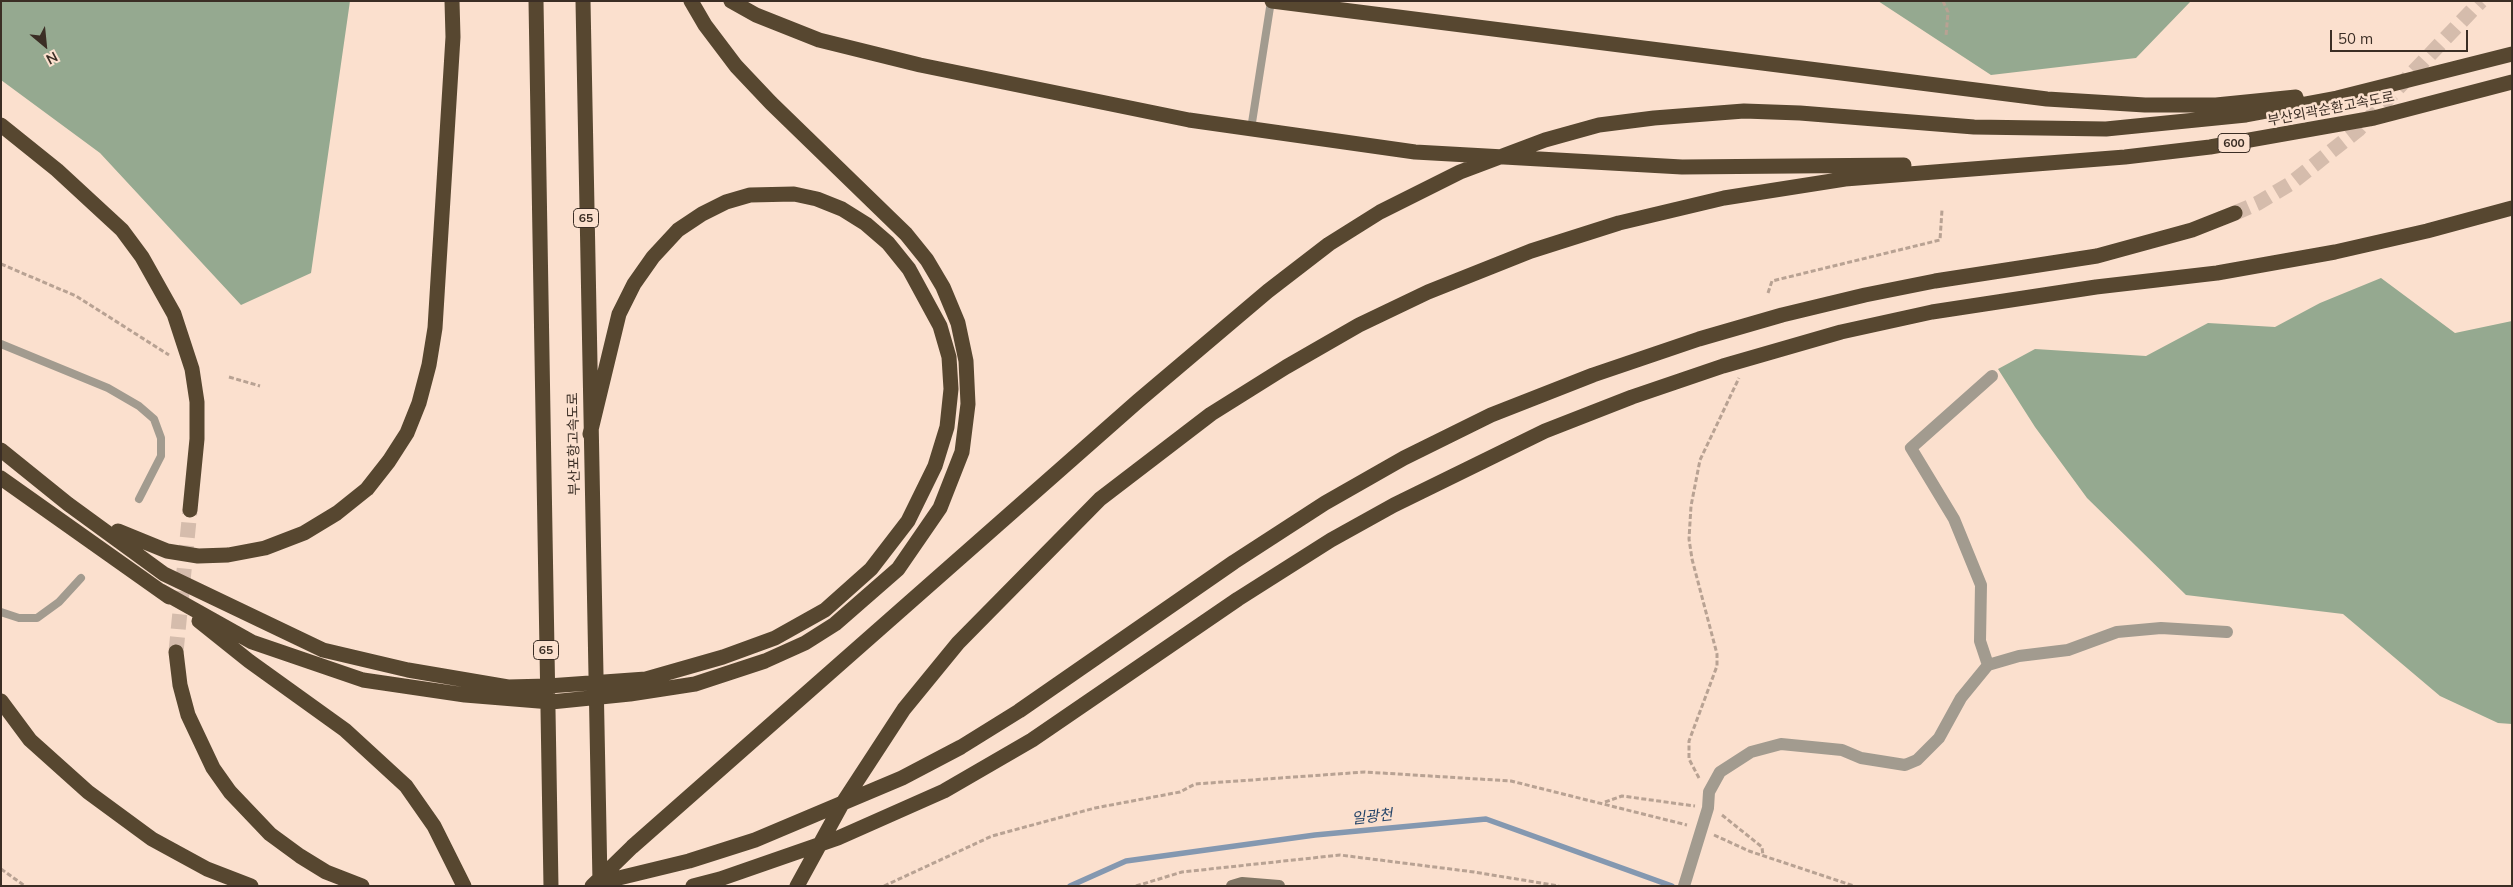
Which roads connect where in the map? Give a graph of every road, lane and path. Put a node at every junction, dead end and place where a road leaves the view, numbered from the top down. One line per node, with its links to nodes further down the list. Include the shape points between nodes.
1 (452, 1): 30 (highway, via 453,36 435,328 420,403 407,433 389,461 367,489 337,514 304,533 266,548 228,555 198,556 167,551 132,539)
2 (536, 1): 50 (highway, 65)
3 (583, 1): 26 (highway, 부산포항고속도로 / 65)
4 (691, 1): 33 (highway, via 736,66 771,104 906,234 927,260 958,323 966,361 968,404 962,452 940,508 898,569 835,624 805,643 765,660 695,684 551,702 465,695 363,680 252,642)
5 (731, 1): 13 (highway, via 756,15 819,40 920,65 1180,118)
6 (1272, 1): 10 (highway, via 2047,99 2145,105 2216,105 2317,95); 13 (lane)
7 (1943, 1): 8 (path, via 1948,12)
8 (1946, 36)
9 (2512, 54): 10 (highway)
10 (2457, 68): 51 (highway, via 2337,98 2246,115 2106,129 1974,127 1744,111 1654,118 1599,125 1545,140 1503,154 1416,192 1329,244 1268,291 1138,401)
11 (2512, 82): 14 (highway, 부산외곽순환고속도로 / 600, via 2374,118 2210,147 2125,158)
12 (1, 125): 31 (highway, via 57,170 122,230 142,257 174,314 189,360 196,402 197,439)
13 (1251, 129): 14 (highway, via 1415,152 1551,161 1682,167)
14 (2005, 166): 54 (highway, via 1845,179 1724,198 1619,223 1531,251 1428,292 1359,325 1286,367 1211,414 1100,499 958,643 904,709 842,804)
15 (2512, 208): 53 (highway, via 2335,252 2218,273 2096,286 1914,316 1841,332 1750,358 1632,397 1537,435 1394,505 1331,540 1238,599 1032,740 944,791 838,838)
16 (1942, 210): 19 (path, via 1940,240 1772,281)
17 (2235, 213): 51 (highway, via 2192,230 2097,256 1926,283 1782,315 1593,375 1491,415 1404,458 1325,503 1201,584 1019,711 902,778 755,840 689,861)
18 (1, 264): 21 (path, via 76,296)
19 (1768, 293)
20 (1, 344): 29 (lane, via 108,388 154,419 161,438 161,456)
21 (175, 359)
22 (1992, 376): 37 (street, via 1911,448 1954,519 1981,586 1980,641)
23 (229, 377): 25 (path)
24 (1740, 378): 39 (path, via 1700,460 1691,506 1689,539 1692,559 1717,654 1716,666 1689,740 1689,759)
25 (260, 386)
26 (590, 434): 30 (highway, via 619,314 652,257 678,230 702,214 750,195 794,194 817,199 842,208 866,224 888,243 909,269 940,326 949,357 951,390 947,426 935,466 908,521 871,569 825,610 775,638 646,679 508,687 408,670 323,650 164,574); 52 (highway, 부산포항고속도로 / 65)
27 (1, 450): 30 (highway)
28 (1, 478): 33 (highway)
29 (139, 499)
30 (68, 504)
31 (190, 510)
32 (81, 578): 34 (lane, via 59,602 37,618 19,618)
33 (161, 591): 49 (highway, via 249,661 345,730 406,786 434,826)
34 (1, 612)
35 (2227, 632): 37 (street, via 2161,628 2117,632 2068,650 2019,656)
36 (176, 652): 48 (highway, via 188,715 214,768 230,792 270,834 300,856 326,872)
37 (1988, 665): 39 (street, via 1961,698 1939,738 1917,760 1904,765 1861,758 1842,750 1781,744 1751,752 1720,772)
38 (1, 701): 47 (highway, via 30,740 88,792 152,839 207,869)
39 (1709, 792): 41 (street)
40 (1605, 802): 41 (path, via 1622,796); 42 (path); 55 (path, via 1511,781 1365,772 1195,784 1180,792 1095,808 992,836)
41 (1707, 812): 44 (path, via 1723,816 1762,847); 60 (street)
42 (1692, 826)
43 (1709, 833): 44 (path)
44 (1763, 856): 61 (path)
45 (1, 868): 46 (path)
46 (25, 886)
47 (251, 886)
48 (362, 886)
49 (464, 886)
50 (551, 886)
51 (590, 886)
52 (600, 886)
53 (693, 886)
54 (797, 886)
55 (884, 886)
56 (1136, 886): 59 (path, via 1182,872 1340,855)
57 (1232, 886): 58 (main road, via 1242,883)
58 (1279, 886)
59 (1559, 886)
60 (1684, 886)
61 (1854, 886)

